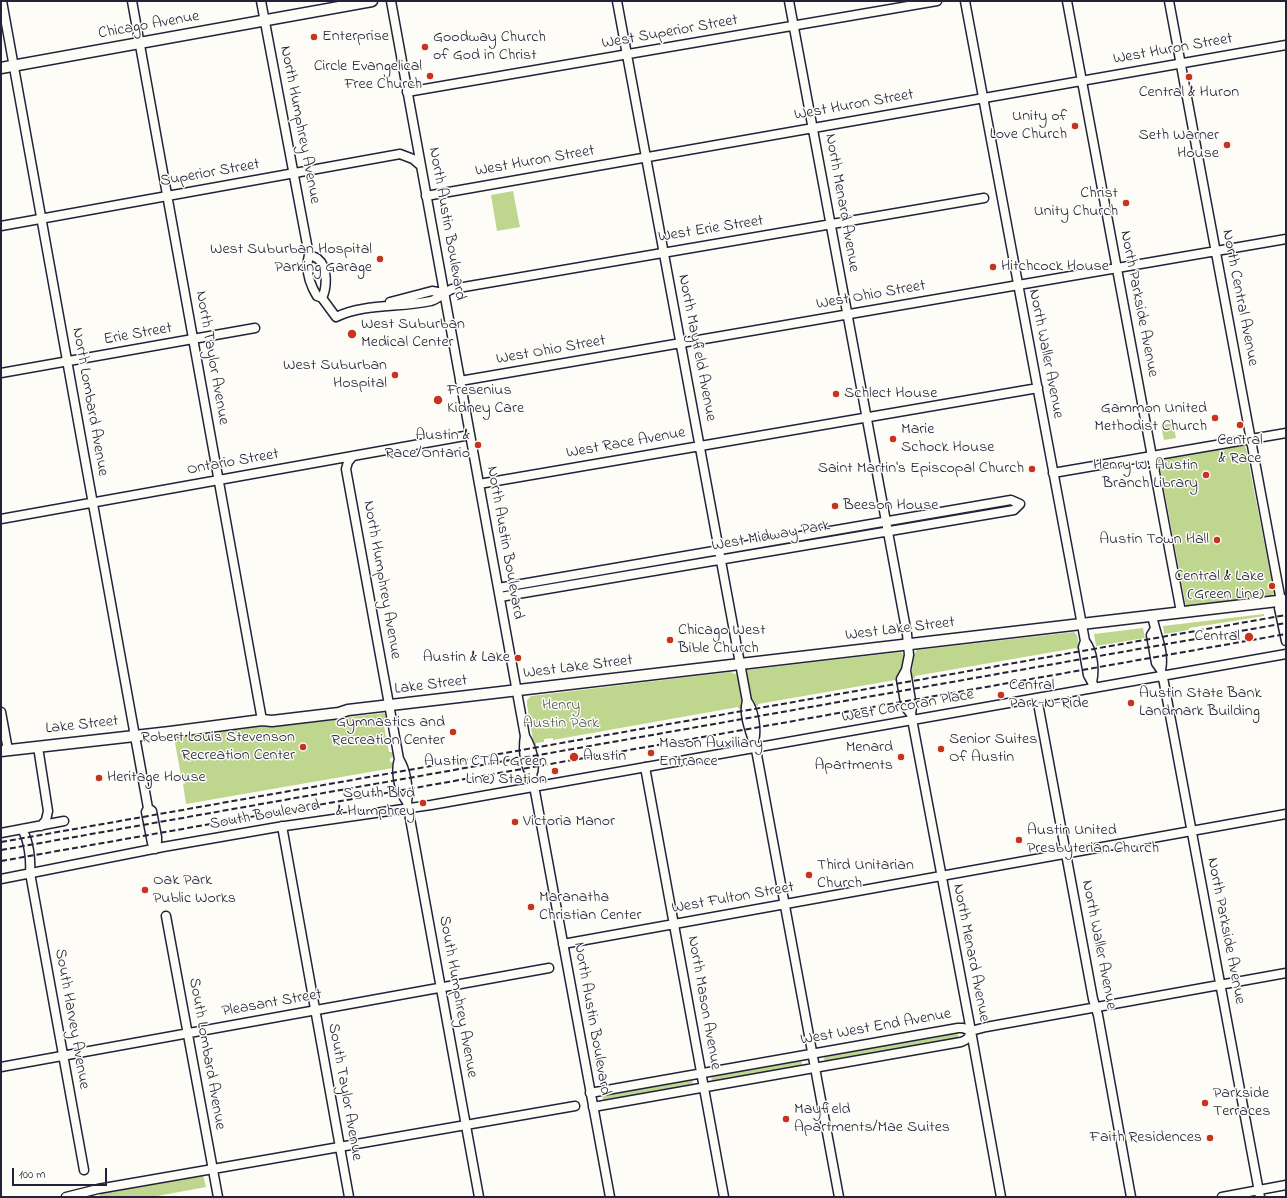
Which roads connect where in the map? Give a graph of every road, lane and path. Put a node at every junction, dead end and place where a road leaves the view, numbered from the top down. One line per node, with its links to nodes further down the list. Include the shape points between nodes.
1 (2, 1): 18 (street, North Lombard Avenue)
2 (132, 1): 14 (street, North Taylor Avenue)
3 (261, 1): 12 (street, North Humphrey Avenue)
4 (372, 1): 12 (main road, Chicago Avenue)
5 (390, 1): 21 (street, North Austin Boulevard)
6 (617, 1): 16 (street, North Mayfield Avenue)
7 (789, 1): 13 (street, North Menard Avenue)
8 (937, 1): 13 (street, West Superior Street)
9 (965, 1): 22 (street, North Waller Avenue)
10 (1067, 1): 20 (street, North Parkside Avenue)
11 (1169, 1): 17 (street, North Central Avenue)
12 (265, 20): 14 (main road, Chicago Avenue); 26 (street, North Humphrey Avenue)
13 (794, 26): 16 (street, West Superior Street); 23 (street, North Menard Avenue)
14 (139, 43): 18 (main road, Chicago Avenue); 27 (street, North Taylor Avenue)
15 (1286, 45): 17 (street, West Huron Street)
16 (627, 54): 21 (street, West Superior Street); 24 (street, North Mayfield Avenue)
17 (1181, 62): 20 (street, West Huron Street); 34 (street, North Central Avenue)
18 (14, 66): 19 (main road, Chicago Avenue); 30 (street, North Lombard Avenue)
19 (1, 68)
20 (1082, 80): 22 (street, West Huron Street); 37 (street, North Parkside Avenue)
21 (407, 92): 25 (street, North Austin Boulevard)
22 (983, 97): 23 (street, West Huron Street); 38 (street, North Waller Avenue)
23 (813, 127): 24 (street, West Huron Street); 31 (street, North Menard Avenue)
24 (646, 157): 28 (street, West Huron Street); 35 (street, North Mayfield Avenue)
25 (420, 165): 26 (street, Superior Street, via 400,154); 28 (street, North Austin Boulevard)
26 (294, 173): 27 (street, Superior Street); 36 (street, North Humphrey Avenue)
27 (167, 196): 30 (street, Superior Street); 44 (street, North Taylor Avenue)
28 (426, 196): 39 (street, North Austin Boulevard)
29 (984, 198): 31 (street, West Erie Street)
30 (41, 218): 32 (street, Superior Street); 46 (street, North Lombard Avenue)
31 (831, 224): 35 (street, West Erie Street); 41 (street, North Menard Avenue)
32 (1, 226)
33 (1286, 239): 34 (street, West Ohio Street)
34 (1216, 251): 37 (street, West Ohio Street); 53 (street, North Central Avenue)
35 (664, 252): 39 (street, West Erie Street, via 452,289); 45 (street, North Mayfield Avenue)
36 (309, 254): 40 (street, North Humphrey Avenue, via 306,265 309,278 317,296); 40 (street, via 323,265 326,287)
37 (1117, 268): 38 (street, West Ohio Street); 56 (street, North Parkside Avenue)
38 (1018, 285): 41 (street, West Ohio Street); 49 (street, North Waller Avenue)
39 (444, 293): 42 (street, West Erie Street, via 432,291); 48 (street, North Austin Boulevard)
40 (322, 298): 42 (street, North Humphrey Avenue)
41 (847, 315): 45 (street, West Ohio Street); 50 (street, North Menard Avenue)
42 (336, 317)
43 (255, 328): 44 (street, Erie Street)
44 (193, 339): 46 (street, Erie Street); 58 (street, North Taylor Avenue)
45 (681, 343): 48 (street, West Ohio Street); 54 (street, North Mayfield Avenue)
46 (68, 361): 47 (street, Erie Street); 60 (street, North Lombard Avenue)
47 (1, 373)
48 (460, 381): 52 (street, North Austin Boulevard)
49 (1038, 388): 50 (street, West Race Avenue); 57 (street, North Waller Avenue)
50 (866, 417): 54 (street, West Race Avenue); 64 (street, North Menard Avenue)
51 (1286, 433): 53 (street)
52 (470, 435): 55 (street, Ontario Street); 59 (street, North Austin Boulevard)
53 (1251, 439): 56 (street); 70 (street, North Central Avenue)
54 (700, 446): 59 (street, West Race Avenue); 66 (street, North Mayfield Avenue)
55 (353, 456): 58 (street, Ontario Street); 83 (street, North Humphrey Avenue, via 346,469)
56 (1152, 456): 57 (street); 71 (street, North Parkside Avenue)
57 (1053, 473): 74 (street, North Waller Avenue)
58 (218, 480): 60 (street, Ontario Street); 86 (street, North Taylor Avenue)
59 (479, 484): 68 (street, North Austin Boulevard)
60 (93, 502): 63 (street, Ontario Street); 87 (street, North Lombard Avenue)
61 (971, 507): 62 (street); 62 (street, West Midway Park, via 1011,500 1020,504 1014,510); 64 (street, West Midway Park)
62 (972, 517): 65 (street, West Midway Park)
63 (1, 519)
64 (886, 522): 65 (street, North Menard Avenue); 66 (street, West Midway Park)
65 (887, 532): 67 (street, West Midway Park); 76 (street, North Menard Avenue)
66 (719, 550): 67 (street, North Mayfield Avenue); 68 (street, West Midway Park)
67 (721, 560): 69 (street, West Midway Park); 78 (street, North Mayfield Avenue)
68 (498, 588): 69 (street, North Austin Boulevard)
69 (500, 597): 81 (street, North Austin Boulevard)
70 (1284, 600): 71 (main road, West Lake Street); 72 (street, North Central Avenue); 75 (street, North Central Avenue, via 1279,608)
71 (1181, 612): 73 (main road, West Lake Street)
72 (1286, 612)
73 (1152, 615): 74 (main road, West Lake Street); 79 (street, North Parkside Avenue, via 1154,630 1151,635 1156,663)
74 (1082, 623): 76 (main road, West Lake Street); 80 (street, North Waller Avenue, via 1085,641 1083,647 1088,675)
75 (1286, 640)
76 (908, 644): 78 (main road, West Lake Street); 85 (street, North Menard Avenue, via 909,655 902,680 906,708)
77 (1286, 654): 79 (street, West Corcoran Place)
78 (740, 664): 81 (main road, West Lake Street); 88 (street, North Mayfield Avenue, via 747,701 751,706 756,734)
79 (1162, 673): 80 (street, West Corcoran Place); 99 (street, North Parkside Avenue)
80 (1093, 685): 82 (street, West Corcoran Place)
81 (517, 690): 83 (main road, Lake Street); 92 (street, North Austin Boulevard, via 525,736 523,746 528,772 532,775)
82 (1037, 698): 85 (street, West Corcoran Place); 102 (street, North Waller Avenue)
83 (389, 706): 86 (main road, Lake Street, via 348,710 338,707 271,715); 93 (street, North Humphrey Avenue, via 399,759 406,780)
84 (1, 712): 90 (street)
85 (911, 717): 88 (street, West Corcoran Place); 104 (street, North Menard Avenue)
86 (262, 720): 87 (main road, Lake Street)
87 (134, 736): 89 (main road, Lake Street); 101 (street, North Lombard Avenue, via 148,808 148,826)
88 (755, 745): 91 (street, West Corcoran Place); 106 (street, North Mayfield Avenue)
89 (38, 746): 90 (main road, Lake Street); 96 (street, via 48,811)
90 (4, 750)
91 (645, 768): 92 (street, West Corcoran Place); 108 (street, North Mason Avenue)
92 (535, 787): 93 (street, South Boulevard); 109 (street, North Austin Boulevard)
93 (408, 805): 97 (street, South Boulevard); 113 (street, South Humphrey Avenue)
94 (1286, 814): 99 (street, West Fulton Street)
95 (64, 821): 96 (street)
96 (41, 826): 98 (street)
97 (282, 826): 101 (street, South Boulevard); 115 (street, South Taylor Avenue)
98 (22, 829): 100 (street); 103 (street, South Harvey Avenue, via 26,834)
99 (1192, 831): 102 (street, West Fulton Street); 112 (street, North Parkside Avenue)
100 (1, 833)
101 (156, 849): 103 (street, South Boulevard)
102 (1066, 854): 104 (street, West Fulton Street); 114 (street, North Waller Avenue, via 1092,999)
103 (30, 873): 105 (street, South Boulevard); 119 (street, South Harvey Avenue)
104 (941, 876): 106 (street, West Fulton Street); 116 (street, North Menard Avenue)
105 (1, 879)
106 (785, 904): 108 (street, West Fulton Street); 118 (street, North Mayfield Avenue)
107 (166, 916): 117 (street, South Lombard Avenue)
108 (674, 924): 109 (street, West Fulton Street); 122 (street, North Mason Avenue)
109 (563, 944): 124 (street, North Austin Boulevard)
110 (549, 968): 113 (street, Pleasant Street)
111 (1286, 973): 112 (street)
112 (1220, 985): 114 (street); 133 (street, North Parkside Avenue)
113 (441, 988): 115 (street, Pleasant Street); 127 (street, South Humphrey Avenue)
114 (1096, 1008): 116 (street); 142 (street, North Waller Avenue)
115 (315, 1011): 117 (street, Pleasant Street); 128 (street, South Taylor Avenue)
116 (971, 1031): 118 (street, West West End Avenue, via 958,1028); 121 (street, West West End Avenue, via 969,1038 961,1042); 141 (street, North Menard Avenue)
117 (188, 1033): 119 (street, Pleasant Street); 129 (street, South Lombard Avenue)
118 (812, 1054): 121 (street, North Mayfield Avenue); 122 (street, West West End Avenue)
119 (63, 1056): 120 (street, Pleasant Street); 130 (street, South Harvey Avenue)
120 (1, 1067)
121 (815, 1068): 123 (street, West West End Avenue); 140 (street, North Mayfield Avenue)
122 (701, 1073): 123 (street, North Mason Avenue); 124 (street, West West End Avenue)
123 (704, 1088): 126 (street, West West End Avenue); 139 (street, North Mason Avenue)
124 (590, 1093): 126 (street, North Austin Boulevard)
125 (575, 1106): 127 (street)
126 (593, 1107): 138 (street, North Austin Boulevard)
127 (466, 1125): 128 (street); 137 (street, South Humphrey Avenue)
128 (340, 1147): 129 (street); 136 (street, South Taylor Avenue)
129 (213, 1169): 132 (street); 135 (street, South Lombard Avenue)
130 (84, 1170)
131 (1286, 1185): 133 (street)
132 (89, 1194): 134 (street)
133 (1260, 1194): 143 (street)
134 (66, 1197)
135 (218, 1197)
136 (349, 1197)
137 (479, 1197)
138 (610, 1197)
139 (724, 1197)
140 (839, 1197)
141 (1001, 1197)
142 (1131, 1197)
143 (1222, 1197)

